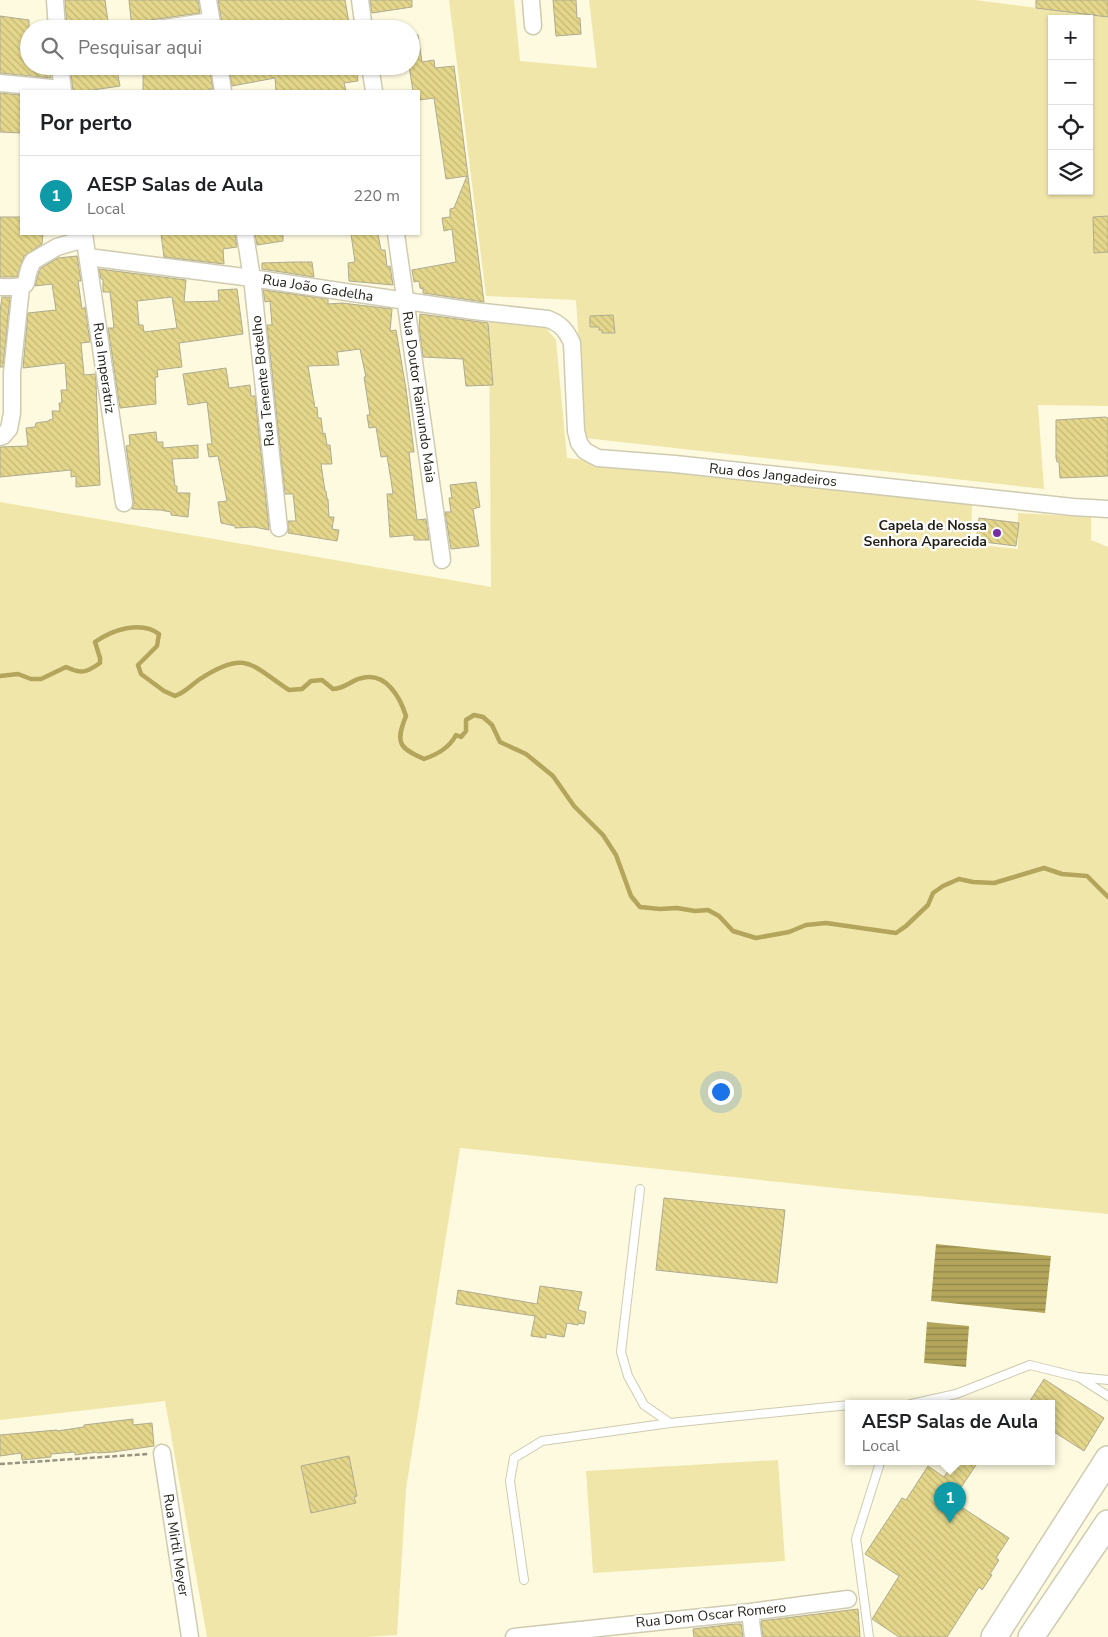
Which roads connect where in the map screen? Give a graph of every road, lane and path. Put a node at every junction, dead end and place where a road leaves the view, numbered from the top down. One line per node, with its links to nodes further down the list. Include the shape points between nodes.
1 (55, 0): 5 (street)
2 (208, 0): 6 (street)
3 (360, 0): 7 (street)
4 (531, 0): 8 (street)
5 (56, 20)
6 (211, 20)
7 (363, 20)
8 (533, 26)
9 (61, 75): 13 (street)
10 (219, 75): 14 (street)
11 (371, 75): 15 (street)
12 (0, 83): 13 (street)
13 (62, 90)
14 (222, 90)
15 (374, 90)
16 (245, 235): 20 (street, Rua Tenente Botelho)
17 (396, 235): 23 (street, Rua Doutor Raimundo Maia)
18 (84, 236): 19 (street, Rua Imperatriz); 22 (street, via 57,246 33,261 27,283)
19 (88, 257): 20 (street, Rua João Gadelha); 26 (street, Rua Imperatriz)
20 (252, 278): 23 (street, Rua João Gadelha); 28 (street, Rua Tenente Botelho)
21 (0, 287): 22 (street)
22 (21, 287): 25 (street, via 9,372 12,413 9,429)
23 (406, 302): 24 (street, Rua João Gadelha); 29 (street, Rua Doutor Raimundo Maia)
24 (548, 319): 27 (street, Rua dos Jangadeiros, via 559,323 572,343 576,432 585,451 598,458)
25 (0, 437)
26 (124, 503)
27 (1108, 508)
28 (279, 528)
29 (442, 560)
30 (640, 1189): 36 (lane, via 621,1352 628,1376 644,1406)
31 (1078, 1377): 32 (lane); 33 (lane); 34 (lane, via 1030,1365 956,1394)
32 (1108, 1380)
33 (1108, 1396)
34 (929, 1400)
35 (845, 1405): 36 (lane)
36 (670, 1423): 42 (lane, via 542,1441 514,1458 510,1481)
37 (162, 1453): 39 (path); 45 (street, Rua Mirtil Meyer)
38 (1108, 1459): 49 (main road)
39 (0, 1464)
40 (877, 1465): 48 (lane, via 856,1539)
41 (1108, 1524): 50 (main road)
42 (524, 1580)
43 (848, 1599): 44 (street, Rua Dom Oscar Romero)
44 (750, 1612): 46 (street, Rua Dom Oscar Romero); 47 (street)
45 (190, 1637)
46 (514, 1637)
47 (753, 1637)
48 (869, 1637)
49 (994, 1637)
50 (1031, 1637)

